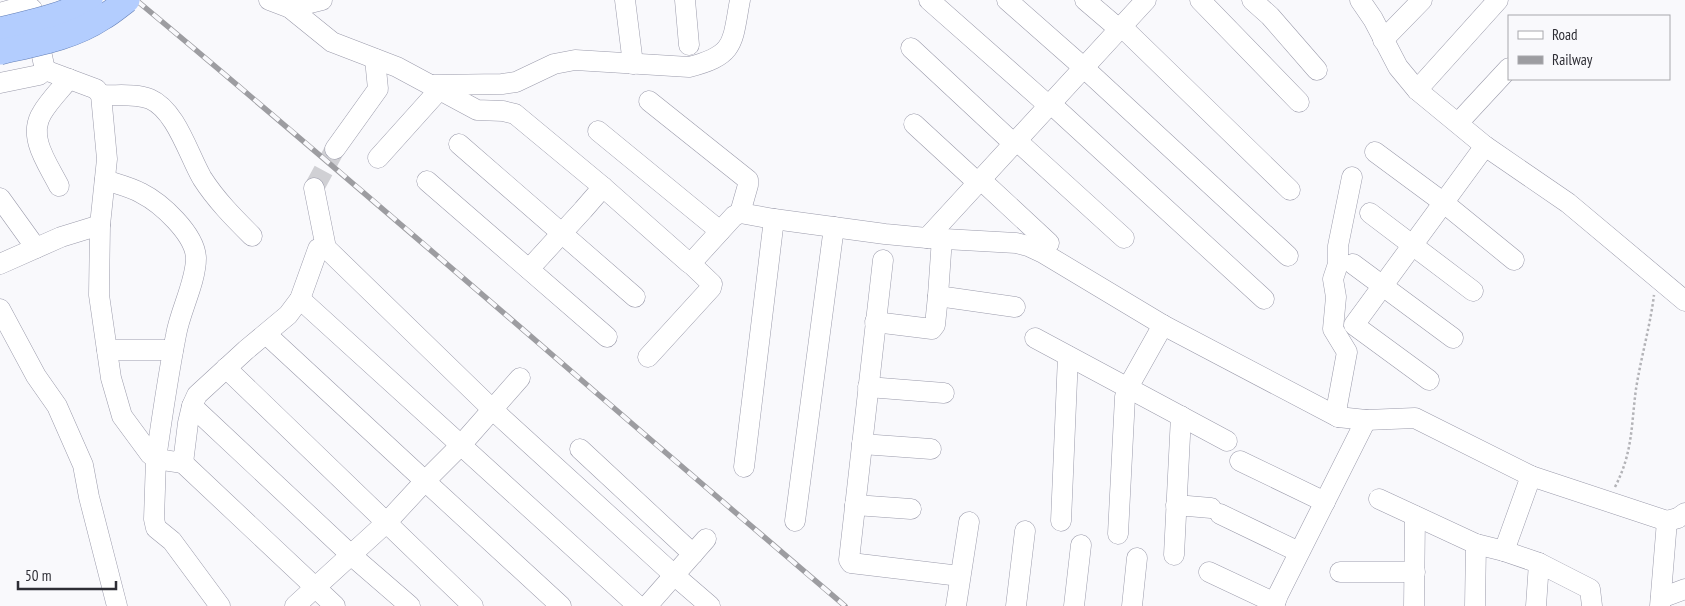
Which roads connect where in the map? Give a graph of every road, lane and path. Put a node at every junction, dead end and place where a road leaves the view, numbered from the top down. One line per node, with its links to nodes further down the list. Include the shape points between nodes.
1 (90, 0): 20 (main road, bridge, via 74,10)
2 (127, 0): 24 (main road, bridge, via 86,27)
3 (269, 0): 17 (street)
4 (322, 0): 17 (street)
5 (625, 0): 26 (street)
6 (685, 0): 22 (street)
7 (740, 0): 26 (street, via 733,38 720,56 689,67)
8 (928, 0): 38 (street)
9 (1006, 0): 27 (street)
10 (1085, 0): 19 (street)
11 (1146, 0): 19 (street)
12 (1200, 0): 37 (street)
13 (1252, 0): 30 (street)
14 (1360, 0): 21 (street)
15 (1422, 0): 21 (street)
16 (1498, 0): 34 (street)
17 (290, 8): 25 (street, via 332,42)
18 (0, 13): 29 (street, via 28,6 32,9)
19 (1120, 28): 27 (street); 55 (street)
20 (0, 30)
21 (1383, 40): 34 (street, via 1398,67)
22 (689, 45)
23 (911, 48): 42 (street)
24 (0, 52)
25 (375, 58): 33 (street); 45 (street, via 378,89)
26 (633, 64): 33 (street, via 575,60 554,64 516,82)
27 (1083, 67): 38 (street); 72 (street)
28 (1508, 69): 39 (street)
29 (44, 70): 31 (street); 32 (street, via 40,75)
30 (1318, 70)
31 (69, 79): 35 (street, via 96,89); 52 (street, via 41,113 36,128 38,145)
32 (0, 84)
33 (435, 87): 47 (street); 53 (street, via 477,110 515,114)
34 (1417, 90): 39 (street)
35 (101, 95): 49 (street, via 107,159); 65 (street, via 152,100 166,112 181,134 201,176)
36 (649, 100): 58 (street, via 748,180)
37 (1299, 102)
38 (1049, 104): 42 (street); 84 (street)
39 (1458, 123): 44 (street)
40 (914, 124): 50 (street)
41 (598, 131): 63 (street)
42 (1015, 141): 50 (street); 67 (street)
43 (459, 144): 64 (street)
44 (1485, 146): 57 (street); 79 (street, via 1568,203)
45 (335, 149)
46 (1375, 152): 57 (street)
47 (378, 158)
48 (1352, 176): 108 (street, via 1333,279 1336,297 1333,328 1347,352)
49 (105, 180): 61 (street); 96 (street, via 141,192 159,204 194,245 193,276)
50 (978, 181): 66 (street); 68 (street)
51 (427, 182): 78 (street)
52 (58, 186)
53 (603, 187): 64 (street); 76 (street)
54 (314, 188): 71 (street)
55 (1290, 190)
56 (0, 198): 70 (street)
57 (1444, 203): 69 (street); 74 (street)
58 (740, 213): 60 (street); 63 (street)
59 (1370, 213): 69 (street)
60 (774, 219): 62 (street); 117 (street)
61 (100, 225): 70 (street); 95 (street, via 99,295)
62 (834, 227): 66 (street); 129 (street)
63 (720, 230): 76 (street)
64 (562, 234): 78 (street); 83 (street)
65 (252, 236)
66 (934, 238): 82 (street); 90 (street, via 1028,246)
67 (1124, 238)
68 (1049, 243)
69 (1414, 245): 80 (street); 81 (street)
70 (36, 248): 75 (street)
71 (326, 248): 85 (street, via 318,249); 106 (street)
72 (1288, 256)
73 (884, 260): 89 (street)
74 (1514, 260)
75 (0, 264)
76 (690, 264): 98 (street, via 712,284 711,288)
77 (1352, 264): 80 (street)
78 (529, 269): 92 (street)
79 (1656, 276): 86 (street); 121 (path, via 1652,318 1636,389 1629,454)
80 (1384, 286): 94 (street); 101 (street, via 1354,325)
81 (1473, 291)
82 (938, 296): 87 (street); 89 (street, via 932,328)
83 (635, 297)
84 (1264, 299)
85 (300, 300): 91 (street); 112 (street)
86 (1685, 301)
87 (1015, 307)
88 (0, 309): 153 (street, via 36,376 57,406 83,465)
89 (875, 322): 102 (street)
90 (1163, 325): 103 (street); 108 (street)
91 (266, 334): 99 (street); 119 (street)
92 (607, 337)
93 (1034, 338): 97 (street)
94 (1454, 338)
95 (107, 350): 96 (street); 115 (street, via 122,416 140,441)
96 (173, 350): 115 (street)
97 (1068, 356): 103 (street); 128 (street)
98 (648, 357)
99 (226, 368): 105 (street, via 197,395); 130 (street)
100 (520, 378): 106 (street)
101 (1429, 380)
102 (868, 387): 104 (street); 111 (street)
103 (1128, 388): 107 (street); 133 (street)
104 (944, 393)
105 (192, 406): 115 (street, via 188,423); 139 (street)
106 (493, 410): 112 (street); 147 (street)
107 (1181, 416): 110 (street); 124 (street)
108 (1338, 417): 109 (street)
109 (1366, 420): 118 (street, via 1415,418); 122 (street)
110 (1227, 441)
111 (862, 444): 114 (street); 123 (street)
112 (461, 445): 119 (street); 160 (street)
113 (580, 449): 140 (street)
114 (931, 450)
115 (170, 461): 149 (street); 154 (street, via 154,519)
116 (1240, 461): 122 (street)
117 (744, 467)
118 (1531, 476): 121 (street); 137 (street)
119 (425, 481): 130 (street); 159 (street)
120 (1379, 499): 126 (street)
121 (1608, 501): 127 (street)
122 (1325, 502): 138 (street)
123 (855, 505): 125 (street); 148 (street, via 849,562)
124 (1176, 505): 138 (street, via 1215,511); 141 (street)
125 (911, 509)
126 (1415, 516): 135 (street); 146 (street)
127 (1676, 517): 151 (street)
128 (1061, 520)
129 (796, 521)
130 (387, 522): 139 (street); 158 (street)
131 (969, 522): 148 (street)
132 (1025, 531): 164 (street)
133 (1118, 534)
134 (706, 539): 140 (street)
135 (1476, 544): 137 (street); 168 (street)
136 (1081, 545): 165 (street)
137 (1504, 551): 143 (street)
138 (1299, 552): 152 (street)
139 (351, 554): 149 (street); 157 (street)
140 (693, 554): 147 (street)
141 (1174, 555)
142 (1137, 558): 166 (street)
143 (1539, 563): 169 (street); 170 (street, via 1590,589)
144 (1209, 572): 152 (street)
145 (1340, 572): 146 (street)
146 (1415, 572): 167 (street)
147 (674, 575): 161 (street); 162 (street)
148 (960, 576): 163 (street)
149 (315, 588): 155 (street); 156 (street)
150 (1685, 589): 151 (street)
151 (1660, 602)
152 (1275, 605)
153 (118, 606)
154 (220, 606)
155 (295, 606)
156 (335, 606)
157 (410, 606)
158 (473, 606)
159 (561, 606)
160 (638, 606)
161 (647, 606)
162 (710, 606)
163 (956, 606)
164 (1016, 606)
165 (1074, 606)
166 (1132, 606)
167 (1414, 606)
168 (1474, 606)
169 (1536, 606)
170 (1592, 606)

